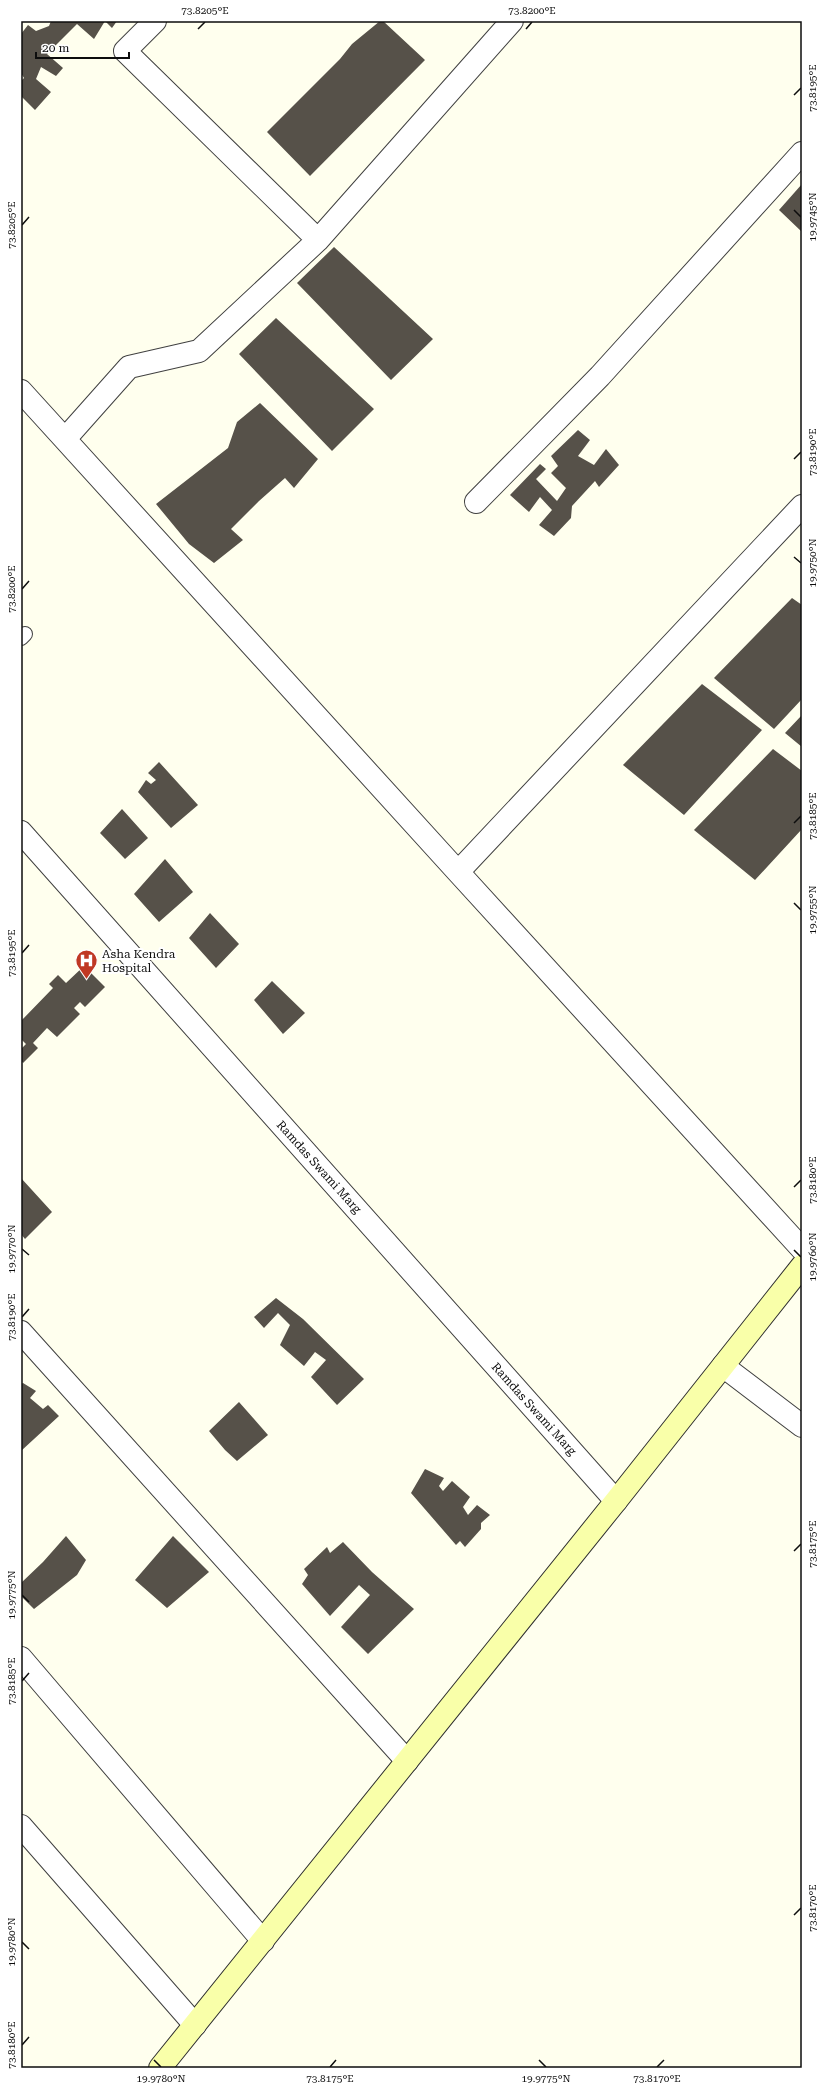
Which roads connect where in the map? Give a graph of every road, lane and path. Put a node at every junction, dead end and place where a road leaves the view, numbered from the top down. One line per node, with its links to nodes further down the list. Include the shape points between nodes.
1 (155, 21): 4 (street, via 125,51)
2 (512, 21): 4 (street)
3 (802, 152): 7 (street, via 600,376)
4 (318, 240): 6 (street, via 199,351 129,367)
5 (21, 391): 6 (street)
6 (65, 439): 10 (street)
7 (476, 502)
8 (802, 506): 10 (street)
9 (21, 832): 16 (street, Ramdas Swami Marg)
10 (458, 872): 11 (street)
11 (802, 1249)
12 (802, 1266): 14 (main road)
13 (21, 1332): 18 (street)
14 (723, 1366): 15 (street); 16 (main road)
15 (802, 1426)
16 (616, 1501): 18 (main road)
17 (21, 1658): 20 (street)
18 (407, 1761): 20 (main road)
19 (21, 1826): 21 (street)
20 (262, 1941): 21 (main road)
21 (195, 2025): 22 (main road)
22 (160, 2068)

